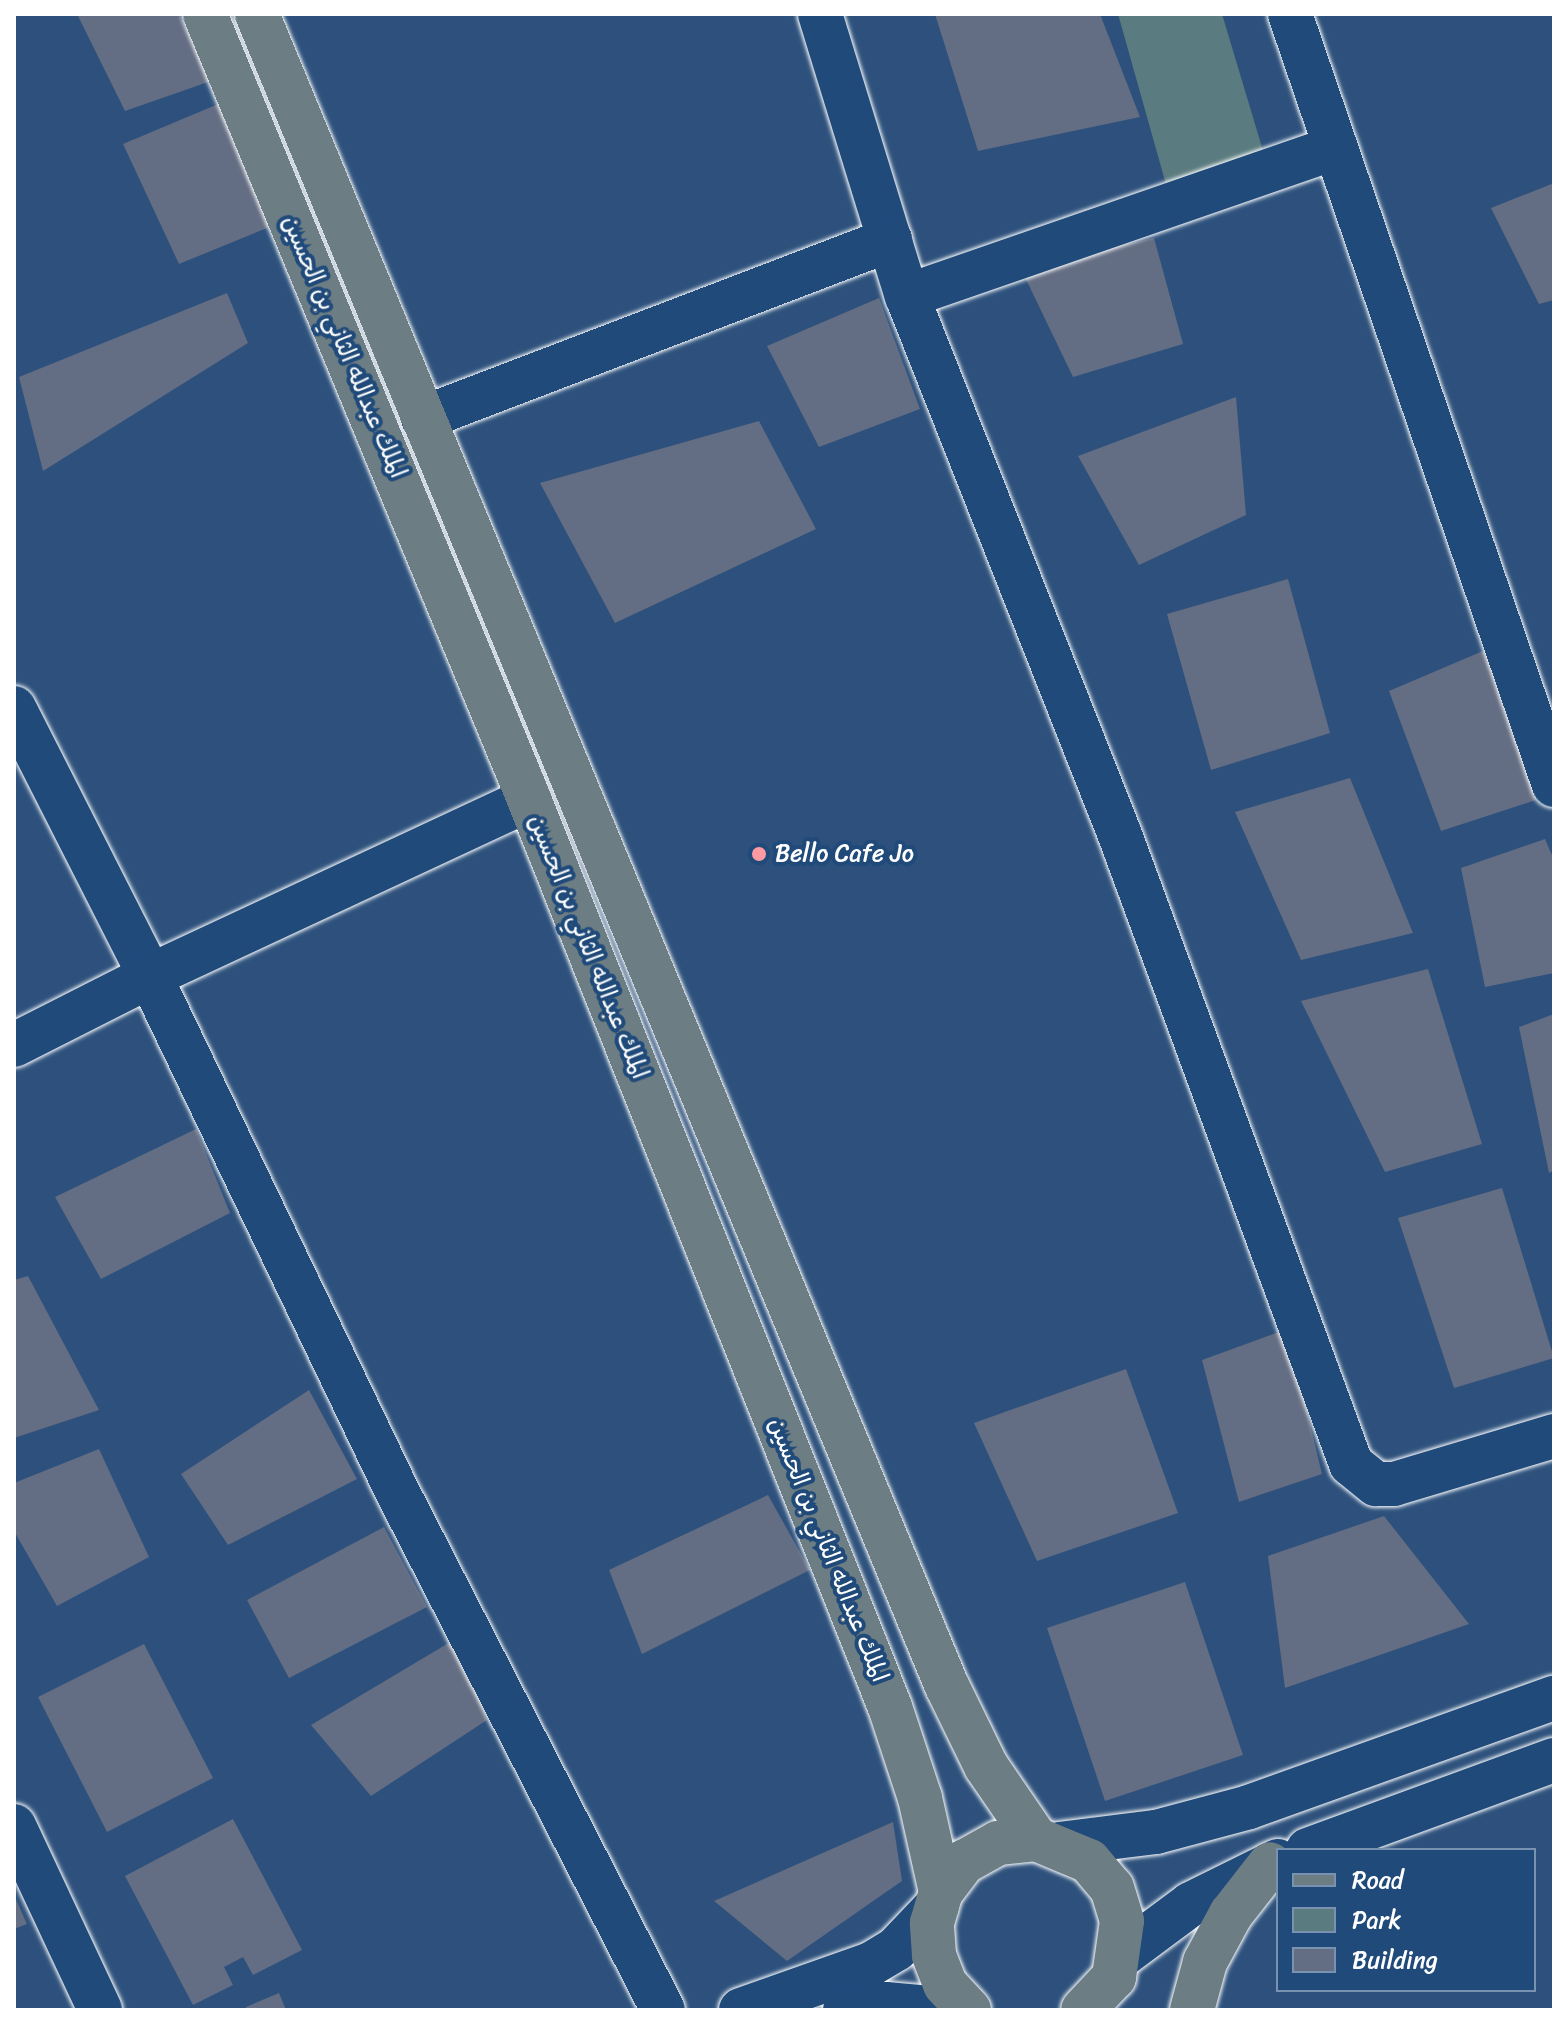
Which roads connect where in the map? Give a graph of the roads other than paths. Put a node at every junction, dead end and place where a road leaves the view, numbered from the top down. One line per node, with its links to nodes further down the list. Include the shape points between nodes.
1 (205, 14): 11 (main road, الملك عبدالله الثاني بن الحسين)
2 (257, 14): 8 (main road, الملك عبدالله الثاني بن الحسين)
3 (820, 14): 6 (street)
4 (1290, 14): 5 (street)
5 (1335, 148): 7 (street); 10 (street)
6 (890, 240): 7 (street); 8 (street)
7 (907, 296): 14 (street, via 1120,835 1351,1464 1376,1484 1394,1484)
8 (423, 418): 18 (main road, الملك عبدالله الثاني بن الحسين, via 947,1686 986,1766)
9 (14, 708): 12 (street)
10 (1554, 785)
11 (529, 799): 12 (street); 22 (main road, الملك عبدالله الثاني بن الحسين, via 890,1707 920,1798)
12 (150, 976): 13 (street); 25 (street, via 397,1491)
13 (14, 1045)
14 (1554, 1436)
15 (1554, 1698): 18 (street, via 1238,1810 1156,1832)
16 (1554, 1760): 19 (street)
17 (14, 1826): 24 (street)
18 (1048, 1841): 22 (main road, via 998,1843 964,1862); 23 (main road, via 1089,1861 1112,1888 1122,1921)
19 (1312, 1848)
20 (1276, 1862): 23 (street, via 1191,1904)
21 (1276, 1869): 31 (main road, via 1212,1950)
22 (939, 1899): 26 (street, via 896,1949 871,1964); 29 (main road, الملك عبدالله الثاني بن الحسين, via 934,1955 945,1984)
23 (1116, 1981): 30 (main road)
24 (100, 2010)
25 (663, 2010)
26 (741, 2010)
27 (845, 2010): 28 (street, via 886,2004)
28 (952, 2010)
29 (969, 2010)
30 (1083, 2010)
31 (1192, 2010)

